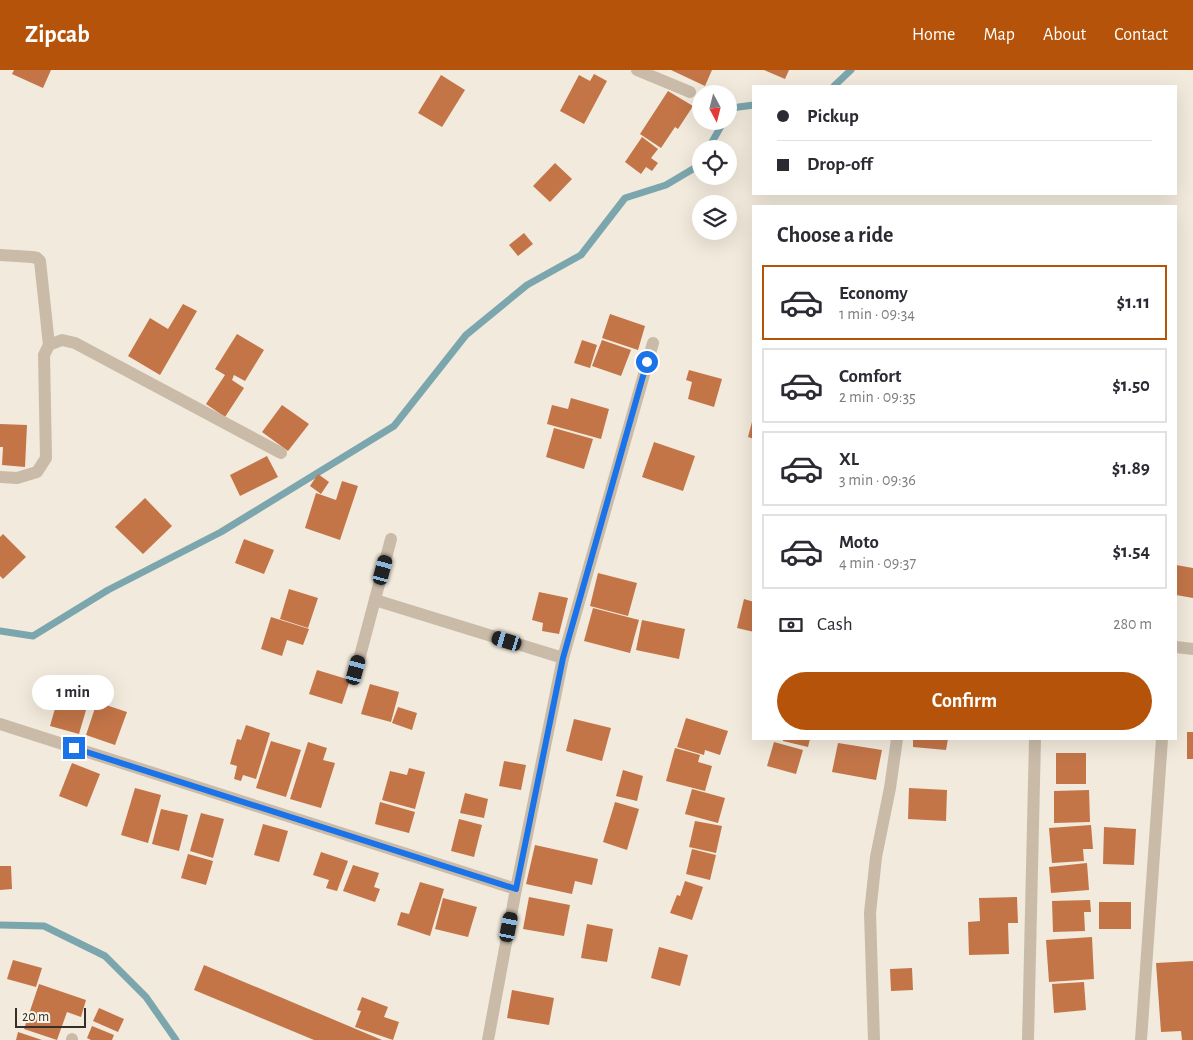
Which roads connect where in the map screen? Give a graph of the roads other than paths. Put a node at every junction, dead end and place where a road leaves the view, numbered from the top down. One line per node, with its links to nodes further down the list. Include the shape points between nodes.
1 (637, 70): 2 (street)
2 (690, 92)
3 (0, 255): 5 (street, via 32,257 40,261)
4 (653, 343): 12 (street)
5 (49, 345): 6 (street, via 62,340 75,343); 7 (street, via 43,368 46,458 37,472 17,478)
6 (281, 453)
7 (0, 478)
8 (391, 539): 9 (street)
9 (375, 600): 12 (street); 13 (street)
10 (1177, 648): 11 (street)
11 (1193, 649)
12 (563, 658): 18 (street)
13 (356, 670)
14 (0, 724): 18 (street)
15 (897, 740): 20 (street, via 876,857 870,913)
16 (1035, 740): 21 (street)
17 (1162, 740): 22 (street)
18 (516, 889): 19 (street)
19 (488, 1040)
20 (874, 1040)
21 (1028, 1040)
22 (1141, 1040)

